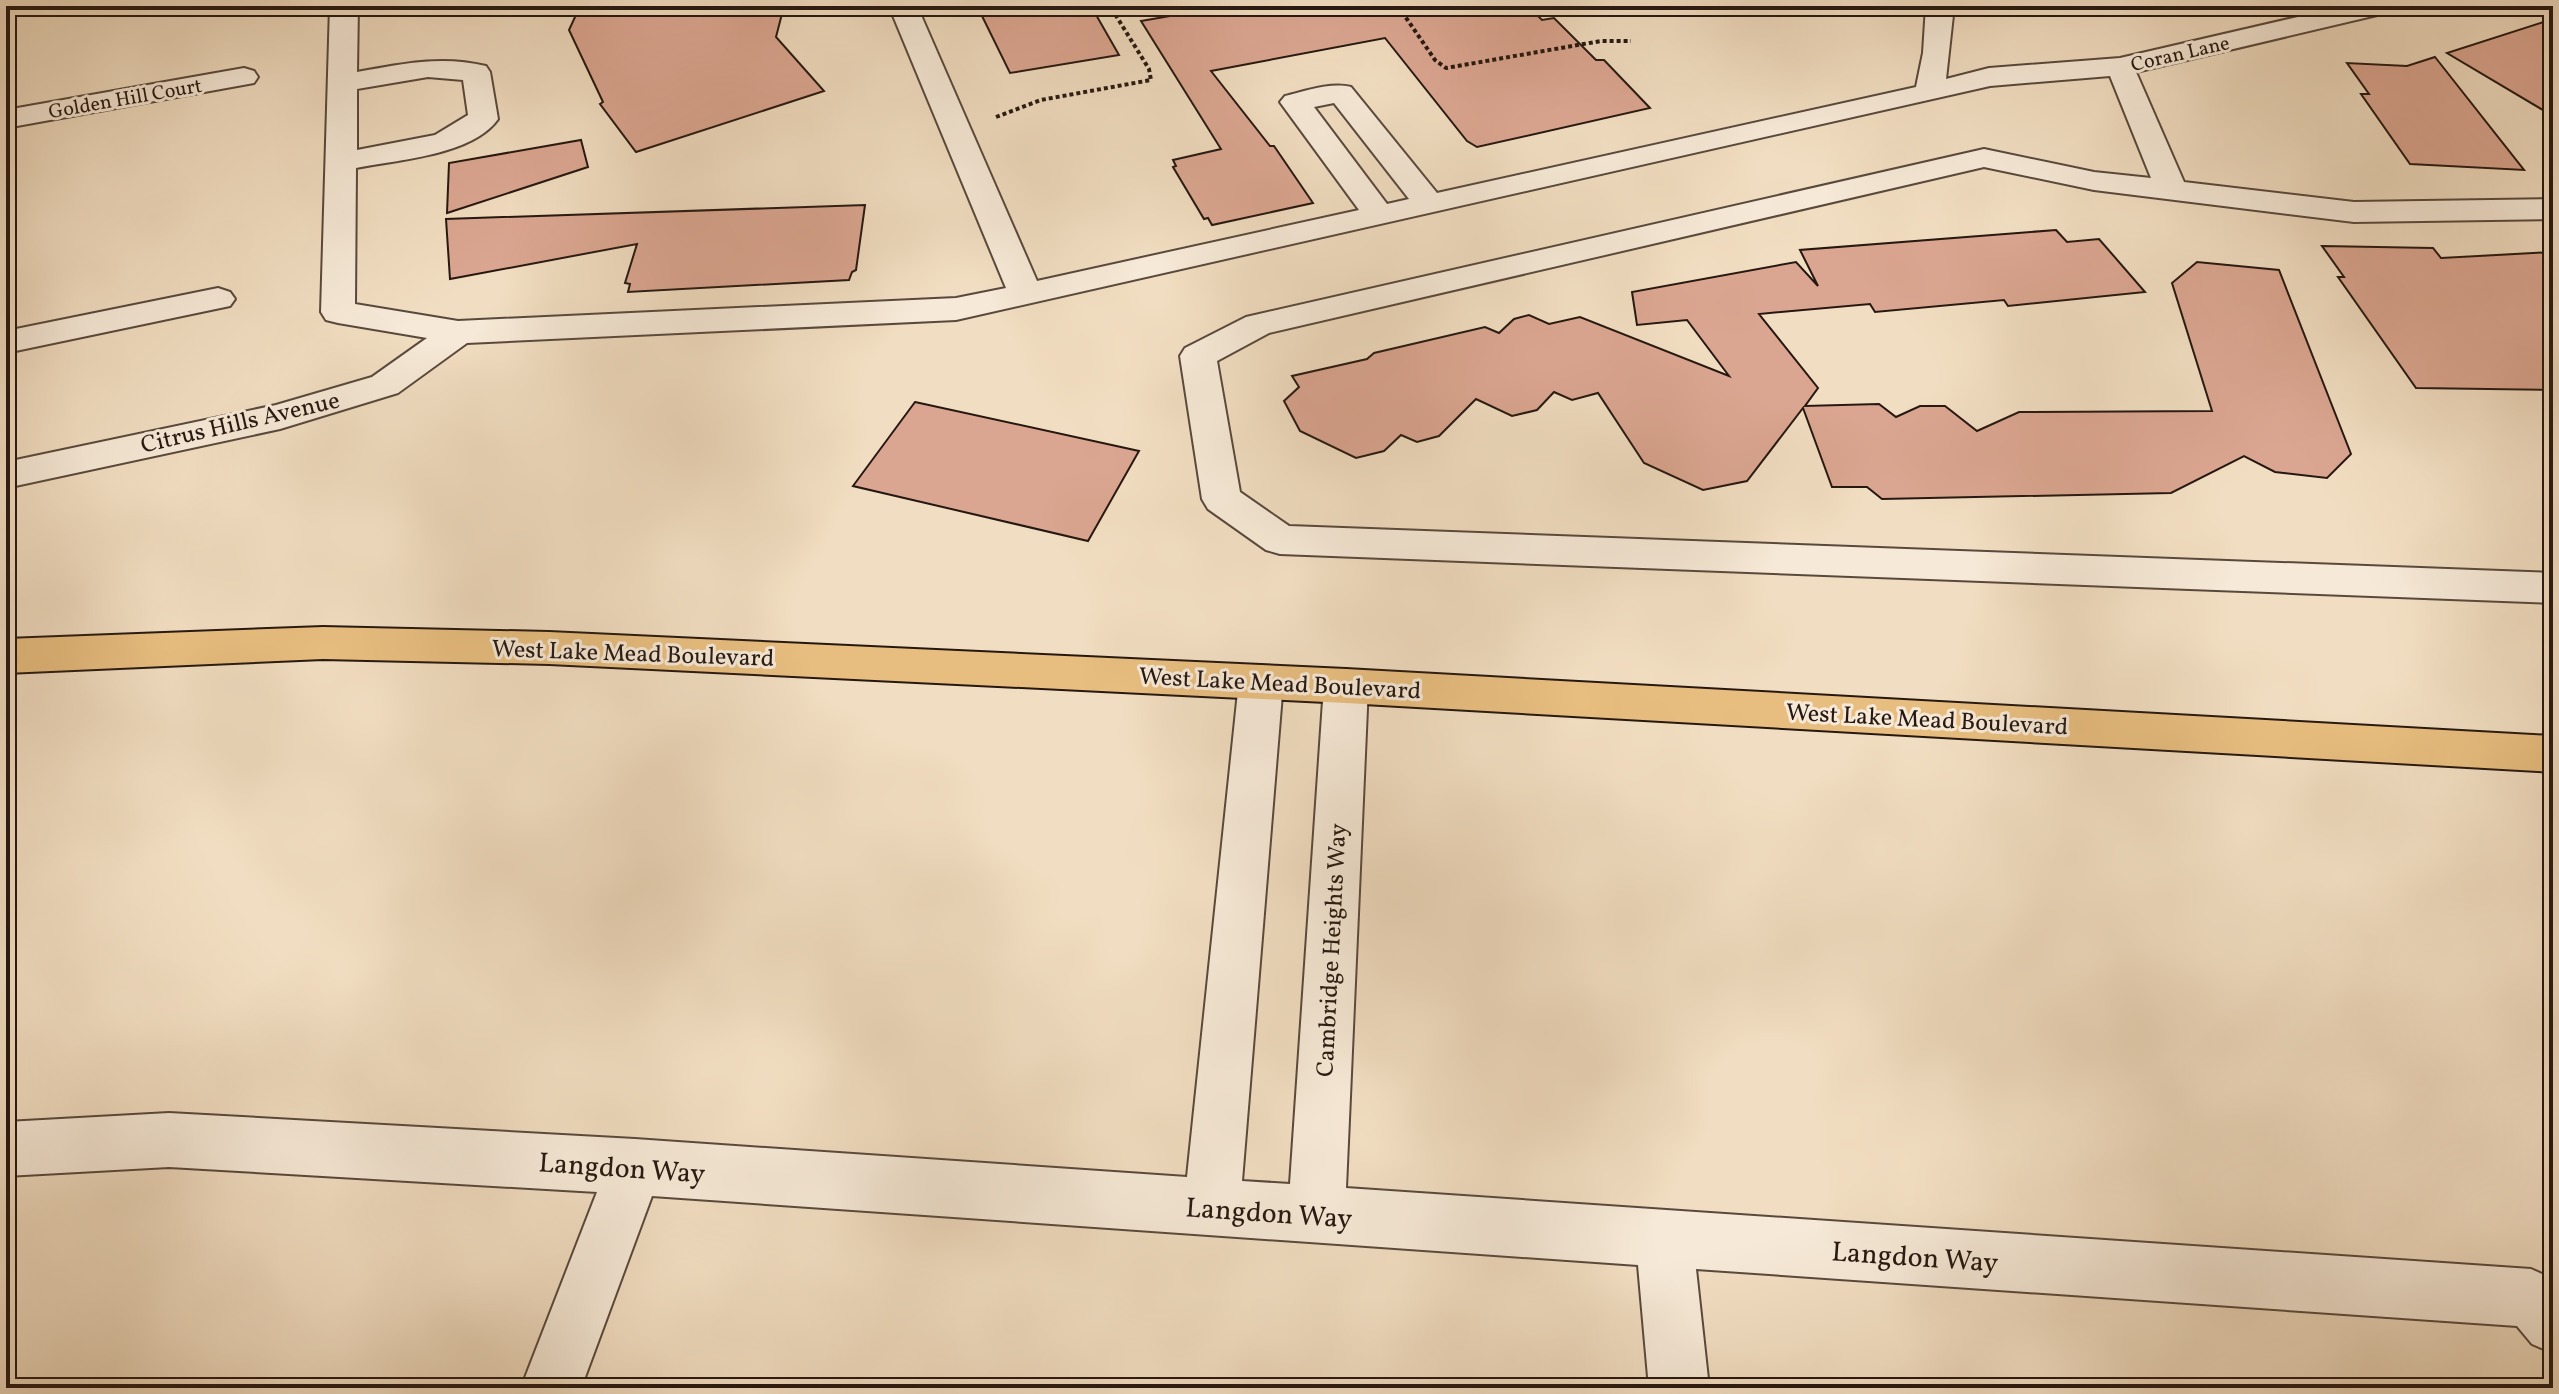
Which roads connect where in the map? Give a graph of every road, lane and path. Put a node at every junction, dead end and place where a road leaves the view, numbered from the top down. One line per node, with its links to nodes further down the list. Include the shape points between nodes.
1 (344, 6): 10 (street)
2 (903, 6): 13 (street)
3 (1110, 6): 13 (path, via 1151,80 1041,100)
4 (1398, 6): 7 (path, via 1446,68 1601,41)
5 (1940, 6): 11 (street)
6 (2380, 6): 8 (street, Coran Lane)
7 (1631, 41)
8 (2120, 67): 11 (street, Coran Lane, via 1989,77); 15 (street)
9 (244, 77): 12 (street, Golden Hill Court)
10 (342, 83): 14 (street); 14 (street, via 428,68 476,72 483,119 444,142)
11 (1929, 93): 16 (street, Coran Lane)
12 (6, 119)
13 (956, 128): 19 (street)
14 (341, 162): 21 (street, Coran Lane, via 338,312)
15 (2172, 190): 17 (street, via 2354,212); 24 (street, via 2094,181 1984,158 1258,325 1198,356 1222,499 1280,540)
16 (1429, 204): 18 (street, Coran Lane); 18 (street, via 1341,93 1295,102)
17 (2553, 209)
18 (1379, 215): 19 (street, Coran Lane)
19 (1026, 294): 21 (street, Coran Lane, via 956,309)
20 (218, 299): 22 (street)
21 (458, 332): 23 (street, Citrus Hills Avenue, via 385,385 280,417)
22 (6, 342)
23 (6, 475)
24 (2553, 588)
25 (6, 656): 26 (main road, West Lake Mead Boulevard, via 384,644)
26 (1261, 682): 27 (main road, West Lake Mead Boulevard); 31 (street)
27 (1346, 686): 28 (main road, West Lake Mead Boulevard); 32 (street, Cambridge Heights Way)
28 (2553, 754)
29 (6, 1149): 30 (street, Langdon Way, via 169,1140)
30 (635, 1167): 31 (street, Langdon Way); 35 (street)
31 (1212, 1208): 32 (street, Langdon Way)
32 (1316, 1215): 33 (street, Langdon Way)
33 (1664, 1239): 34 (street, Langdon Way); 36 (street)
34 (2542, 1310)
35 (551, 1388)
36 (1679, 1388)

